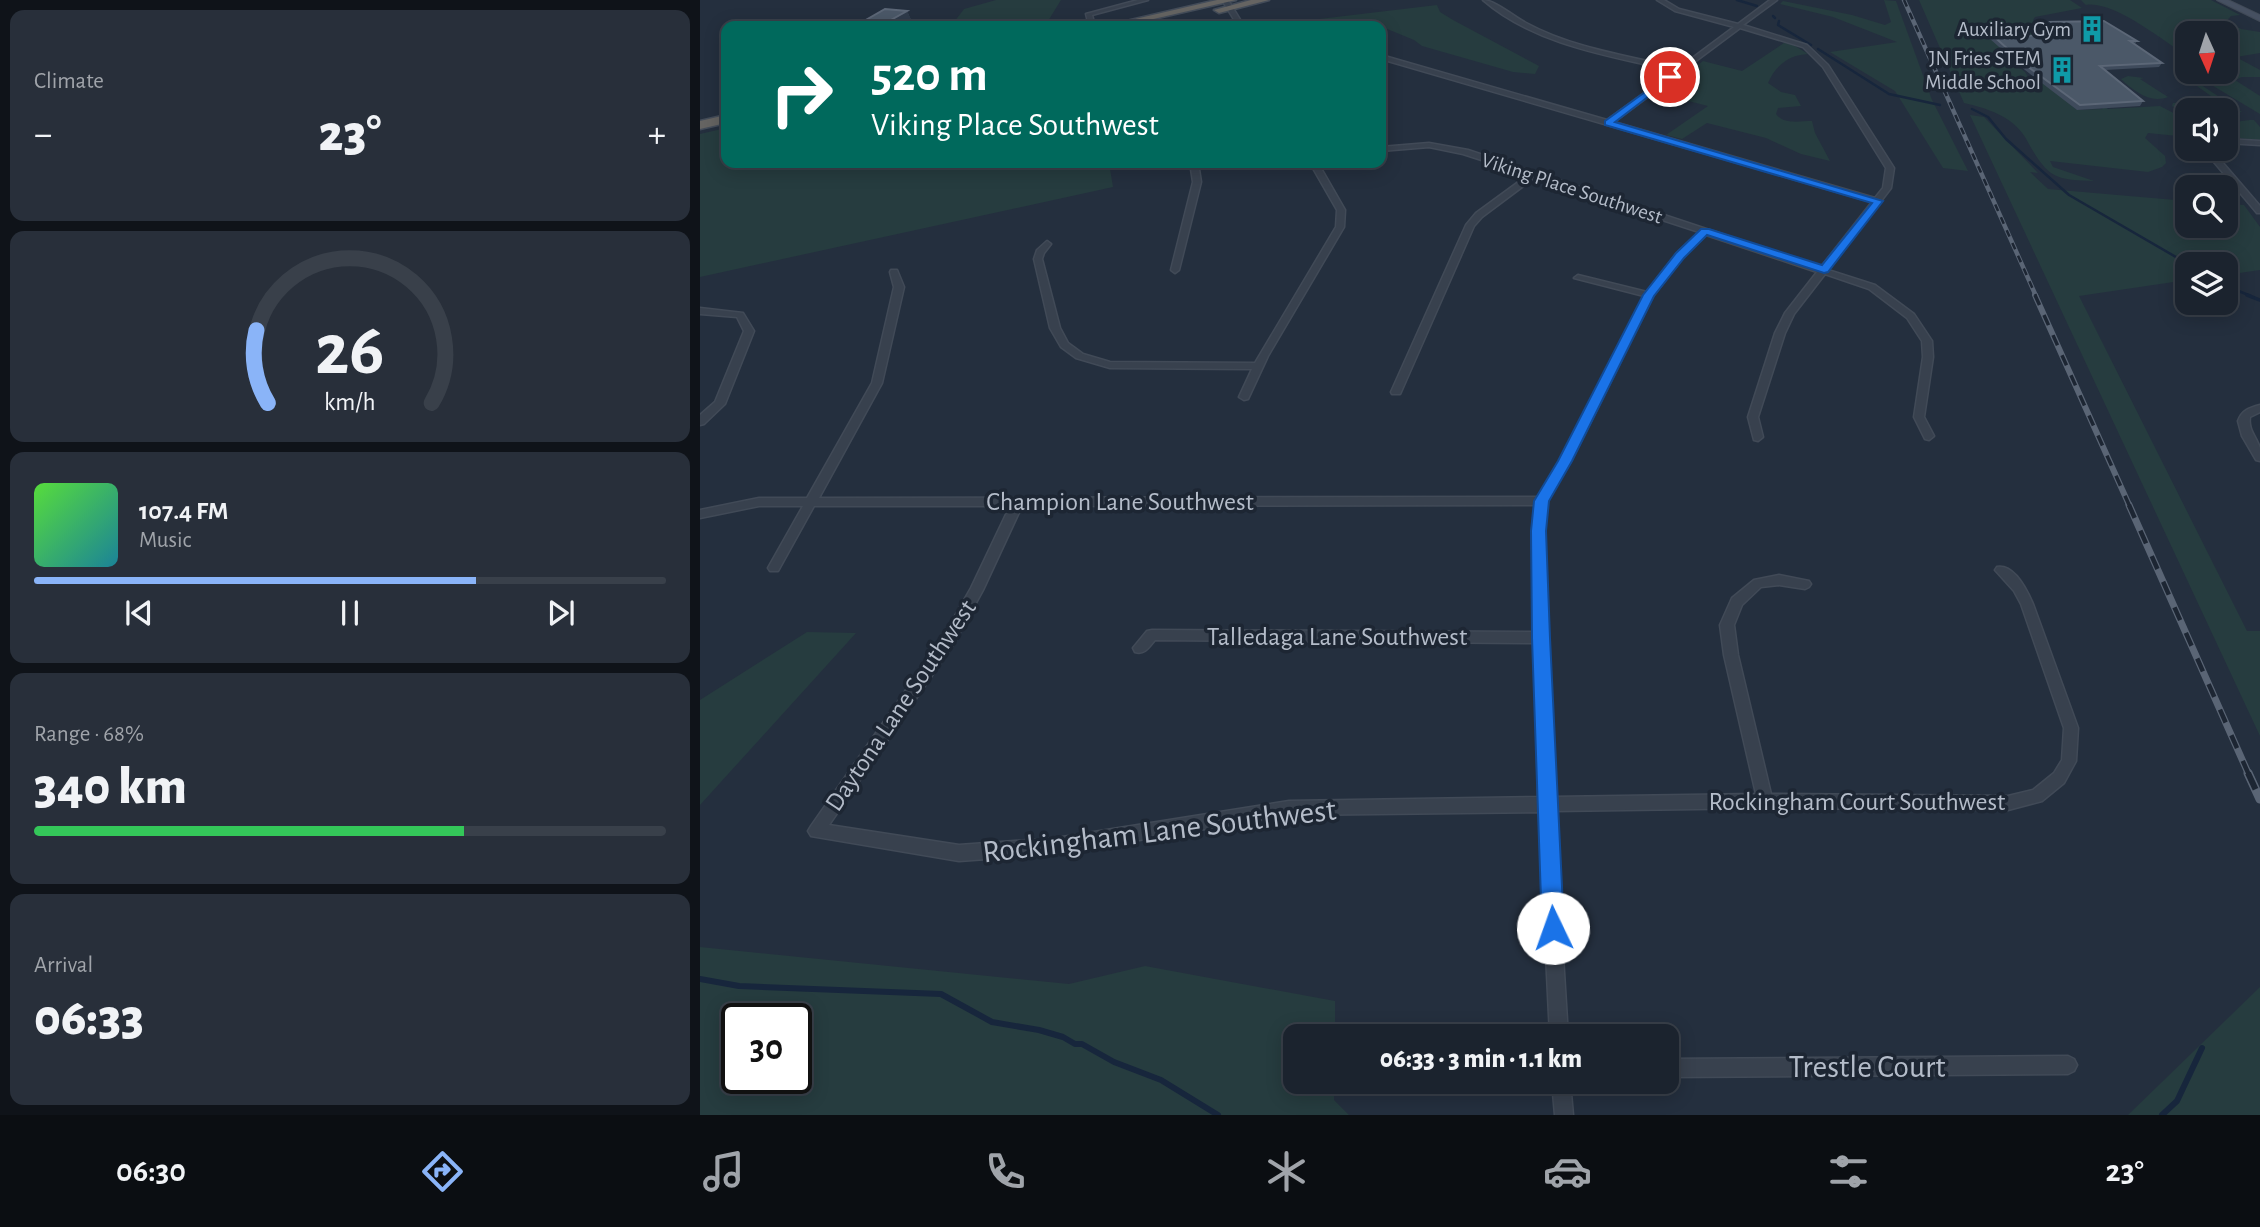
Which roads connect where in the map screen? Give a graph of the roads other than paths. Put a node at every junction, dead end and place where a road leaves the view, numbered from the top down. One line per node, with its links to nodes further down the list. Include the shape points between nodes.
1 (1145, 0): 9 (street, via 1090,14)
2 (1264, 0): 7 (highway)
3 (1486, 0): 15 (street, via 1505,15 1548,34)
4 (1660, 0): 13 (street, via 1677,10)
5 (1774, 0): 13 (street)
6 (2221, 0): 8 (main road)
7 (1228, 2): 10 (highway); 11 (highway); 12 (street)
8 (2260, 18)
9 (1090, 21)
10 (1135, 21)
11 (1162, 21)
12 (1238, 21)
13 (1740, 27): 15 (street); 28 (street, via 1791,40 1818,57 1891,168 1887,188)
14 (1386, 58): 19 (street)
15 (1681, 70): 19 (street)
16 (721, 109): 17 (highway)
17 (700, 114)
18 (721, 120): 20 (highway)
19 (1608, 123): 28 (street)
20 (700, 125)
21 (2238, 142): 22 (street)
22 (2260, 143)
23 (1386, 148): 27 (street, Viking Place Southwest, via 1439,146)
24 (2218, 161): 29 (street)
25 (1194, 168): 32 (street, via 1197,181)
26 (1320, 168): 38 (street, via 1341,211 1340,227)
27 (1533, 175): 30 (street, Viking Place Southwest); 39 (street, via 1469,225)
28 (1878, 201): 33 (street)
29 (2258, 207)
30 (1705, 231): 33 (street, Viking Place Southwest); 36 (street)
31 (1047, 244): 38 (street, via 1038,260 1057,332 1072,352 1110,365)
32 (1175, 270)
33 (1824, 270): 43 (street, Viking Place Southwest, via 1882,292 1919,326 1927,341 1928,357 1919,417); 44 (street, via 1780,333 1753,417)
34 (894, 272): 47 (street, via 899,287 877,383)
35 (1577, 278): 36 (street)
36 (1649, 295): 46 (street)
37 (700, 311): 42 (street, via 740,314 749,331 720,404)
38 (1259, 366): 40 (street)
39 (1396, 392)
40 (1244, 397)
41 (2260, 408): 45 (street, via 2250,410 2242,425)
42 (700, 421)
43 (1929, 436)
44 (1758, 437)
45 (2260, 457)
46 (1541, 501): 48 (street, Champion Lane Southwest); 53 (street)
47 (812, 502): 48 (street, Champion Lane Southwest); 49 (street, Champion Lane Southwest, via 759,502); 50 (street)
48 (1018, 502): 57 (street, Daytona Lane Southwest, via 948,641)
49 (700, 514)
50 (774, 568)
51 (2001, 570): 55 (street, Rockingham Court Southwest, via 2027,604 2071,728 2069,761 2059,778 2037,796 2007,803)
52 (1805, 584): 55 (street, via 1758,583 1737,602 1727,625)
53 (1541, 638): 54 (street, Talledaga Lane Southwest, via 1152,635); 56 (street)
54 (1140, 648)
55 (1765, 802): 56 (street, Rockingham Court Southwest)
56 (1546, 805): 57 (street, Rockingham Lane Southwest, via 1289,808 1056,846 959,853); 58 (street)
57 (816, 831)
58 (1558, 1024)
59 (2068, 1065): 60 (street, Trestle Court)
60 (1679, 1068)
61 (1562, 1094): 62 (street)
62 (1564, 1115)

